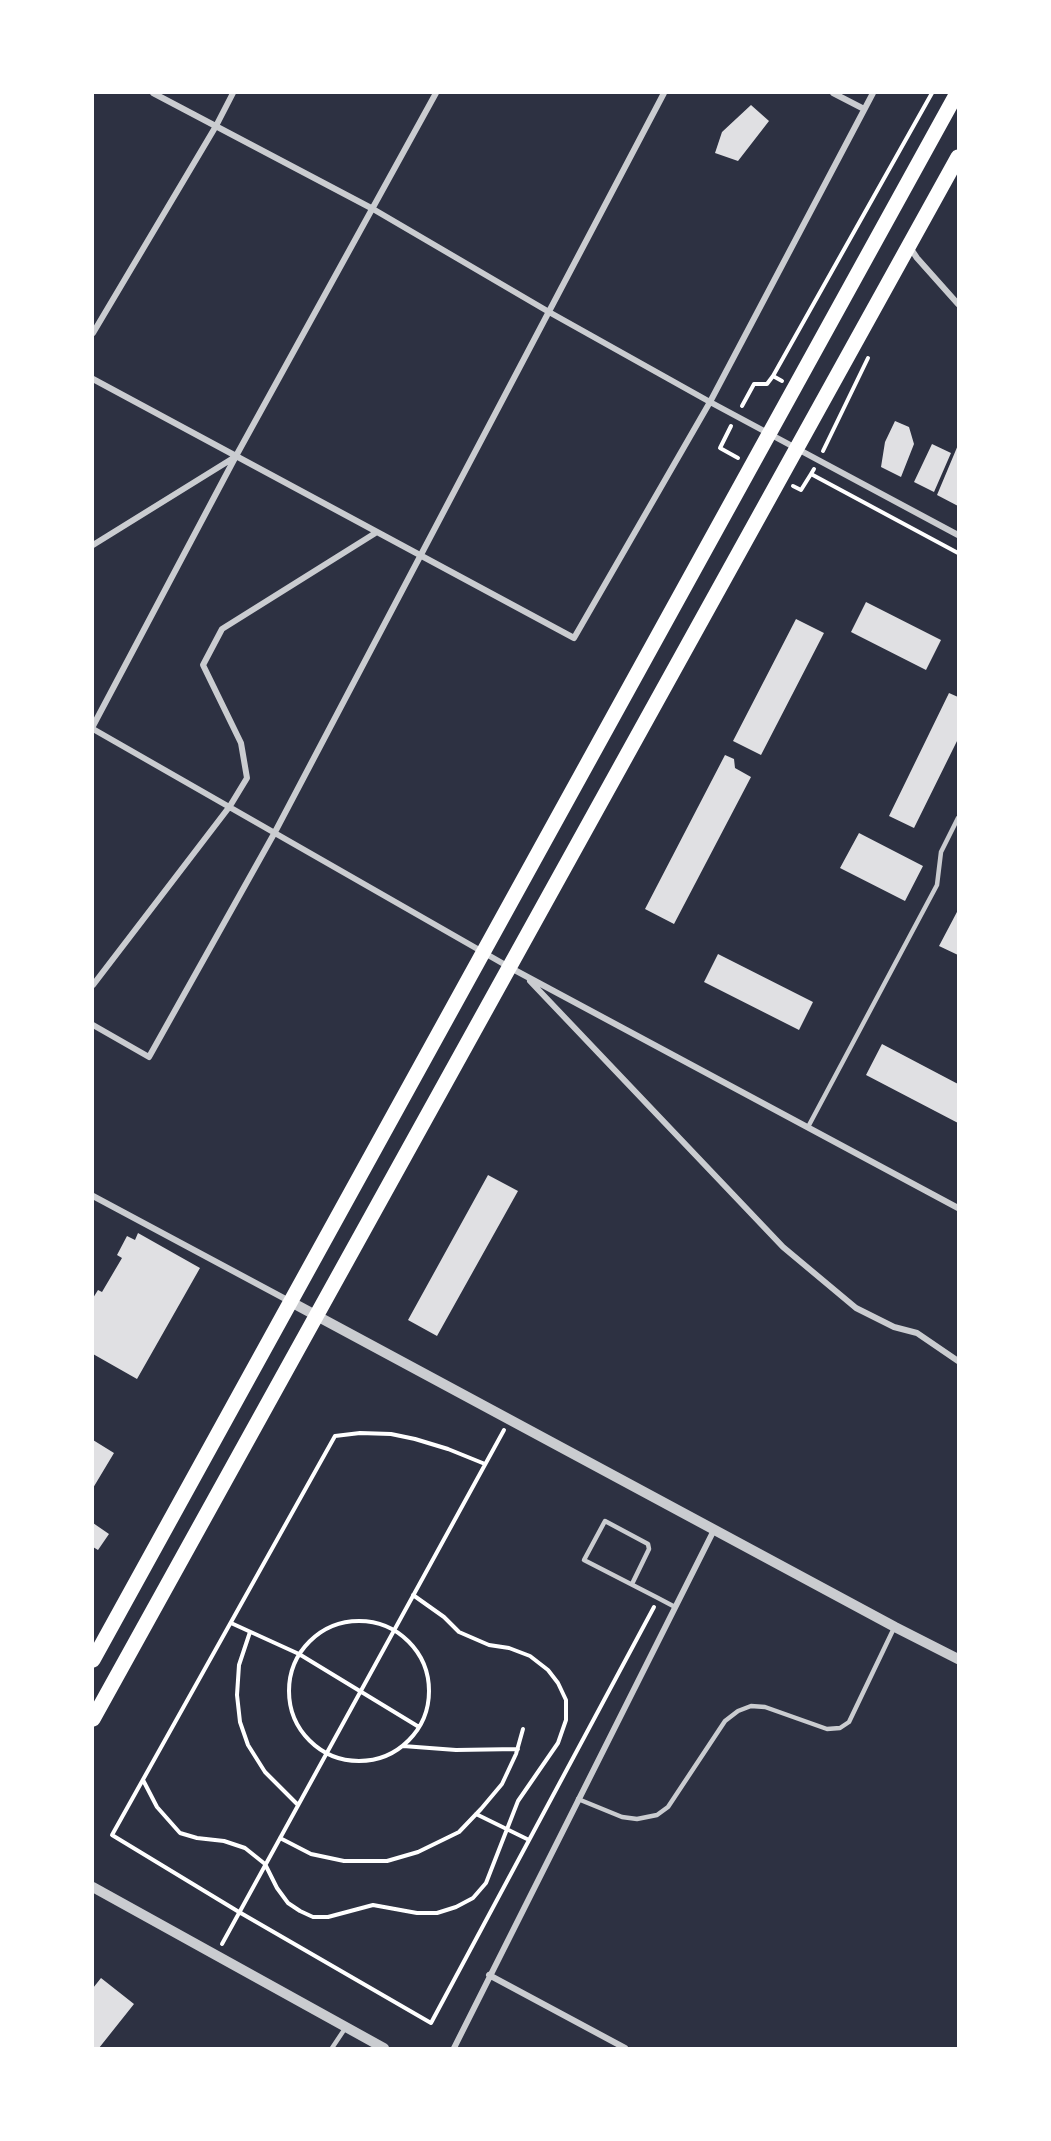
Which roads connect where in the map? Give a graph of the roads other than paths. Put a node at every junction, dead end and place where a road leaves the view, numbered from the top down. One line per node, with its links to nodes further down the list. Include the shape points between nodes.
1 (153, 93): 9 (street)
2 (233, 93): 9 (street)
3 (435, 93): 11 (street)
4 (664, 93): 14 (street)
5 (832, 93): 8 (street)
6 (873, 93): 8 (street)
7 (957, 93): 18 (main road)
8 (864, 110): 17 (street)
9 (216, 126): 11 (street); 15 (street)
10 (958, 157): 12 (main road)
11 (373, 209): 14 (street); 20 (street)
12 (909, 246): 13 (street); 19 (main road)
13 (958, 304)
14 (549, 312): 17 (street); 24 (street)
15 (93, 333)
16 (93, 378): 20 (street)
17 (710, 402): 18 (street); 24 (street, via 574,638)
18 (770, 433): 19 (street); 29 (main road)
19 (797, 447): 22 (street); 30 (main road)
20 (236, 456): 21 (street); 23 (street); 25 (street)
21 (377, 532): 24 (street); 26 (street, via 222,629 203,665 242,743 247,778)
22 (958, 535)
23 (93, 545)
24 (420, 555): 28 (street)
25 (93, 728): 26 (street)
26 (230, 806): 28 (street); 32 (street)
27 (958, 818): 34 (lane, via 941,852 937,885)
28 (275, 832): 29 (street); 33 (street, via 149,1057)
29 (484, 952): 30 (street); 37 (main road)
30 (509, 967): 31 (street); 38 (main road)
31 (526, 976): 34 (street); 39 (street, via 783,1247 856,1308 894,1327 917,1333)
32 (93, 985)
33 (93, 1025)
34 (808, 1127): 36 (street)
35 (93, 1196): 37 (street)
36 (958, 1208)
37 (291, 1302): 38 (street); 45 (main road)
38 (316, 1316): 40 (street); 46 (main road)
39 (958, 1360)
40 (714, 1530): 42 (street); 43 (street)
41 (632, 1584): 41 (lane, via 584,1560 605,1521 648,1544 650,1550); 42 (lane)
42 (675, 1607): 47 (street)
43 (895, 1627): 44 (street); 47 (lane, via 849,1722 840,1728 826,1729 765,1707 751,1706 725,1721 668,1806 657,1815 637,1819 622,1816)
44 (958, 1659)
45 (93, 1660)
46 (93, 1719)
47 (578, 1799): 49 (street)
48 (95, 1887): 50 (street)
49 (489, 1975): 53 (street); 54 (street)
50 (346, 2027): 51 (lane); 52 (street)
51 (332, 2048)
52 (384, 2048)
53 (454, 2048)
54 (625, 2048)

